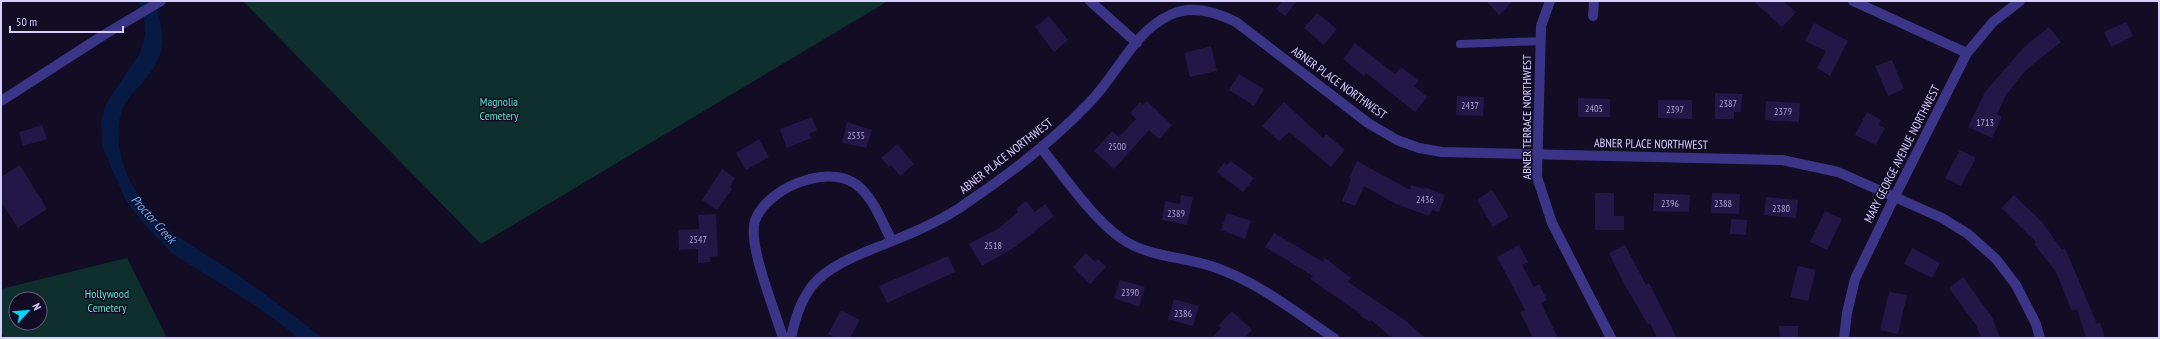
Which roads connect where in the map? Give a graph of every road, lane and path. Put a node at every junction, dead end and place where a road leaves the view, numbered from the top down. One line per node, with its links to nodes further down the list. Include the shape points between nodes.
1 (161, 1): 12 (street)
2 (1090, 1): 9 (street)
3 (1550, 1): 8 (street, ABNER TERRACE NORTHWEST, via 1541,26)
4 (1594, 1): 7 (street)
5 (1853, 1): 11 (street)
6 (2020, 1): 11 (street, MARY GEORGE AVENUE NORTHWEST, via 1993,22)
7 (1592, 16)
8 (1541, 41): 10 (lane); 14 (street, ABNER TERRACE NORTHWEST)
9 (1137, 43): 13 (street, ABNER PLACE NORTHWEST, via 1090,102); 14 (street, ABNER PLACE NORTHWEST, via 1152,26 1171,14 1192,10 1216,12 1236,22 1368,123 1397,140 1419,148 1442,152)
10 (1460, 44)
11 (1967, 53): 15 (street, MARY GEORGE AVENUE NORTHWEST)
12 (3, 100)
13 (1041, 148): 16 (street, ABNER PLACE NORTHWEST, via 967,203); 19 (street, via 1098,218 1122,239 1153,254 1213,266 1250,281)
14 (1539, 154): 15 (street, ABNER PLACE NORTHWEST, via 1782,160 1838,172); 20 (street, ABNER TERRACE NORTHWEST, via 1537,177 1552,224)
15 (1895, 196): 21 (street, MARY GEORGE AVENUE NORTHWEST, via 1855,279); 22 (street, ABNER PLACE NORTHWEST, via 1942,218 1968,234 1996,259 2016,285 2036,324)
16 (892, 242): 17 (street, via 866,194 843,178 812,178 780,192 766,202 755,222 753,241); 18 (street, ABNER PLACE NORTHWEST, via 840,263 813,285 795,315)
17 (783, 338)
18 (791, 338)
19 (1334, 338)
20 (1611, 338)
21 (1844, 338)
22 (2040, 338)

